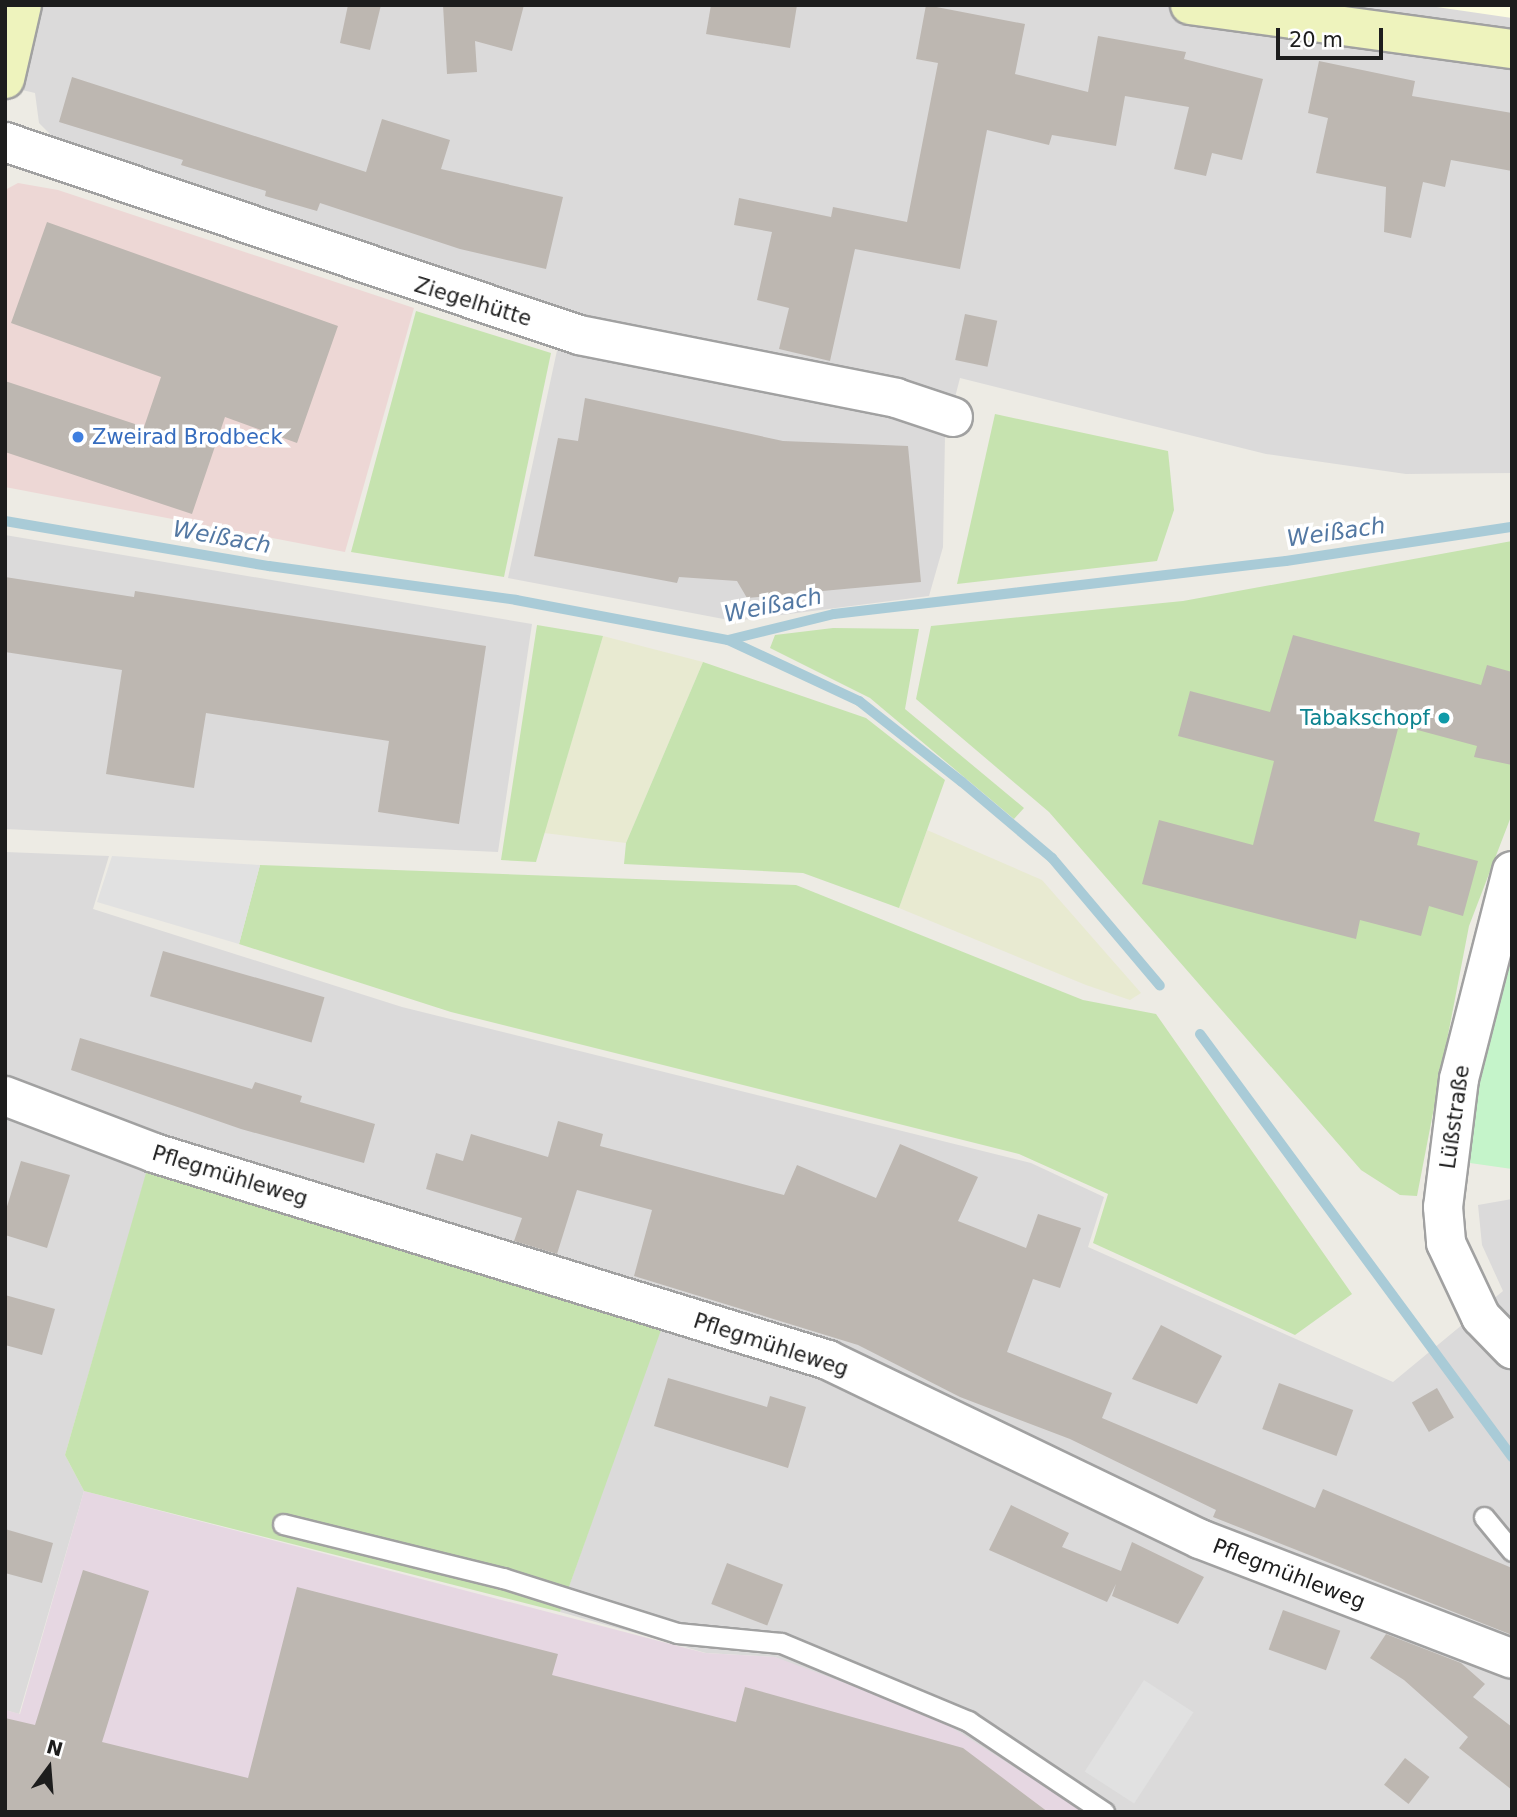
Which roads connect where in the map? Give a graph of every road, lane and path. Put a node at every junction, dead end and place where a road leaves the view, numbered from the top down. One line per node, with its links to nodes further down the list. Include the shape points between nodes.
1 (22, 5): 4 (street)
2 (1190, 5): 3 (street)
3 (1512, 49)
4 (5, 79)
5 (5, 142): 6 (street, Ziegelhütte, via 579,335 896,398)
6 (953, 417)
7 (1512, 871): 9 (street, Lüßstraße, via 1459,1079 1443,1207 1446,1243 1481,1317)
8 (5, 1096): 13 (street, Pflegmühleweg, via 153,1153 828,1360 1200,1539)
9 (1512, 1349)
10 (1484, 1517): 12 (lane)
11 (283, 1524): 14 (lane, via 503,1578 677,1633 781,1643 968,1721)
12 (1512, 1551)
13 (1512, 1659)
14 (1104, 1812)

